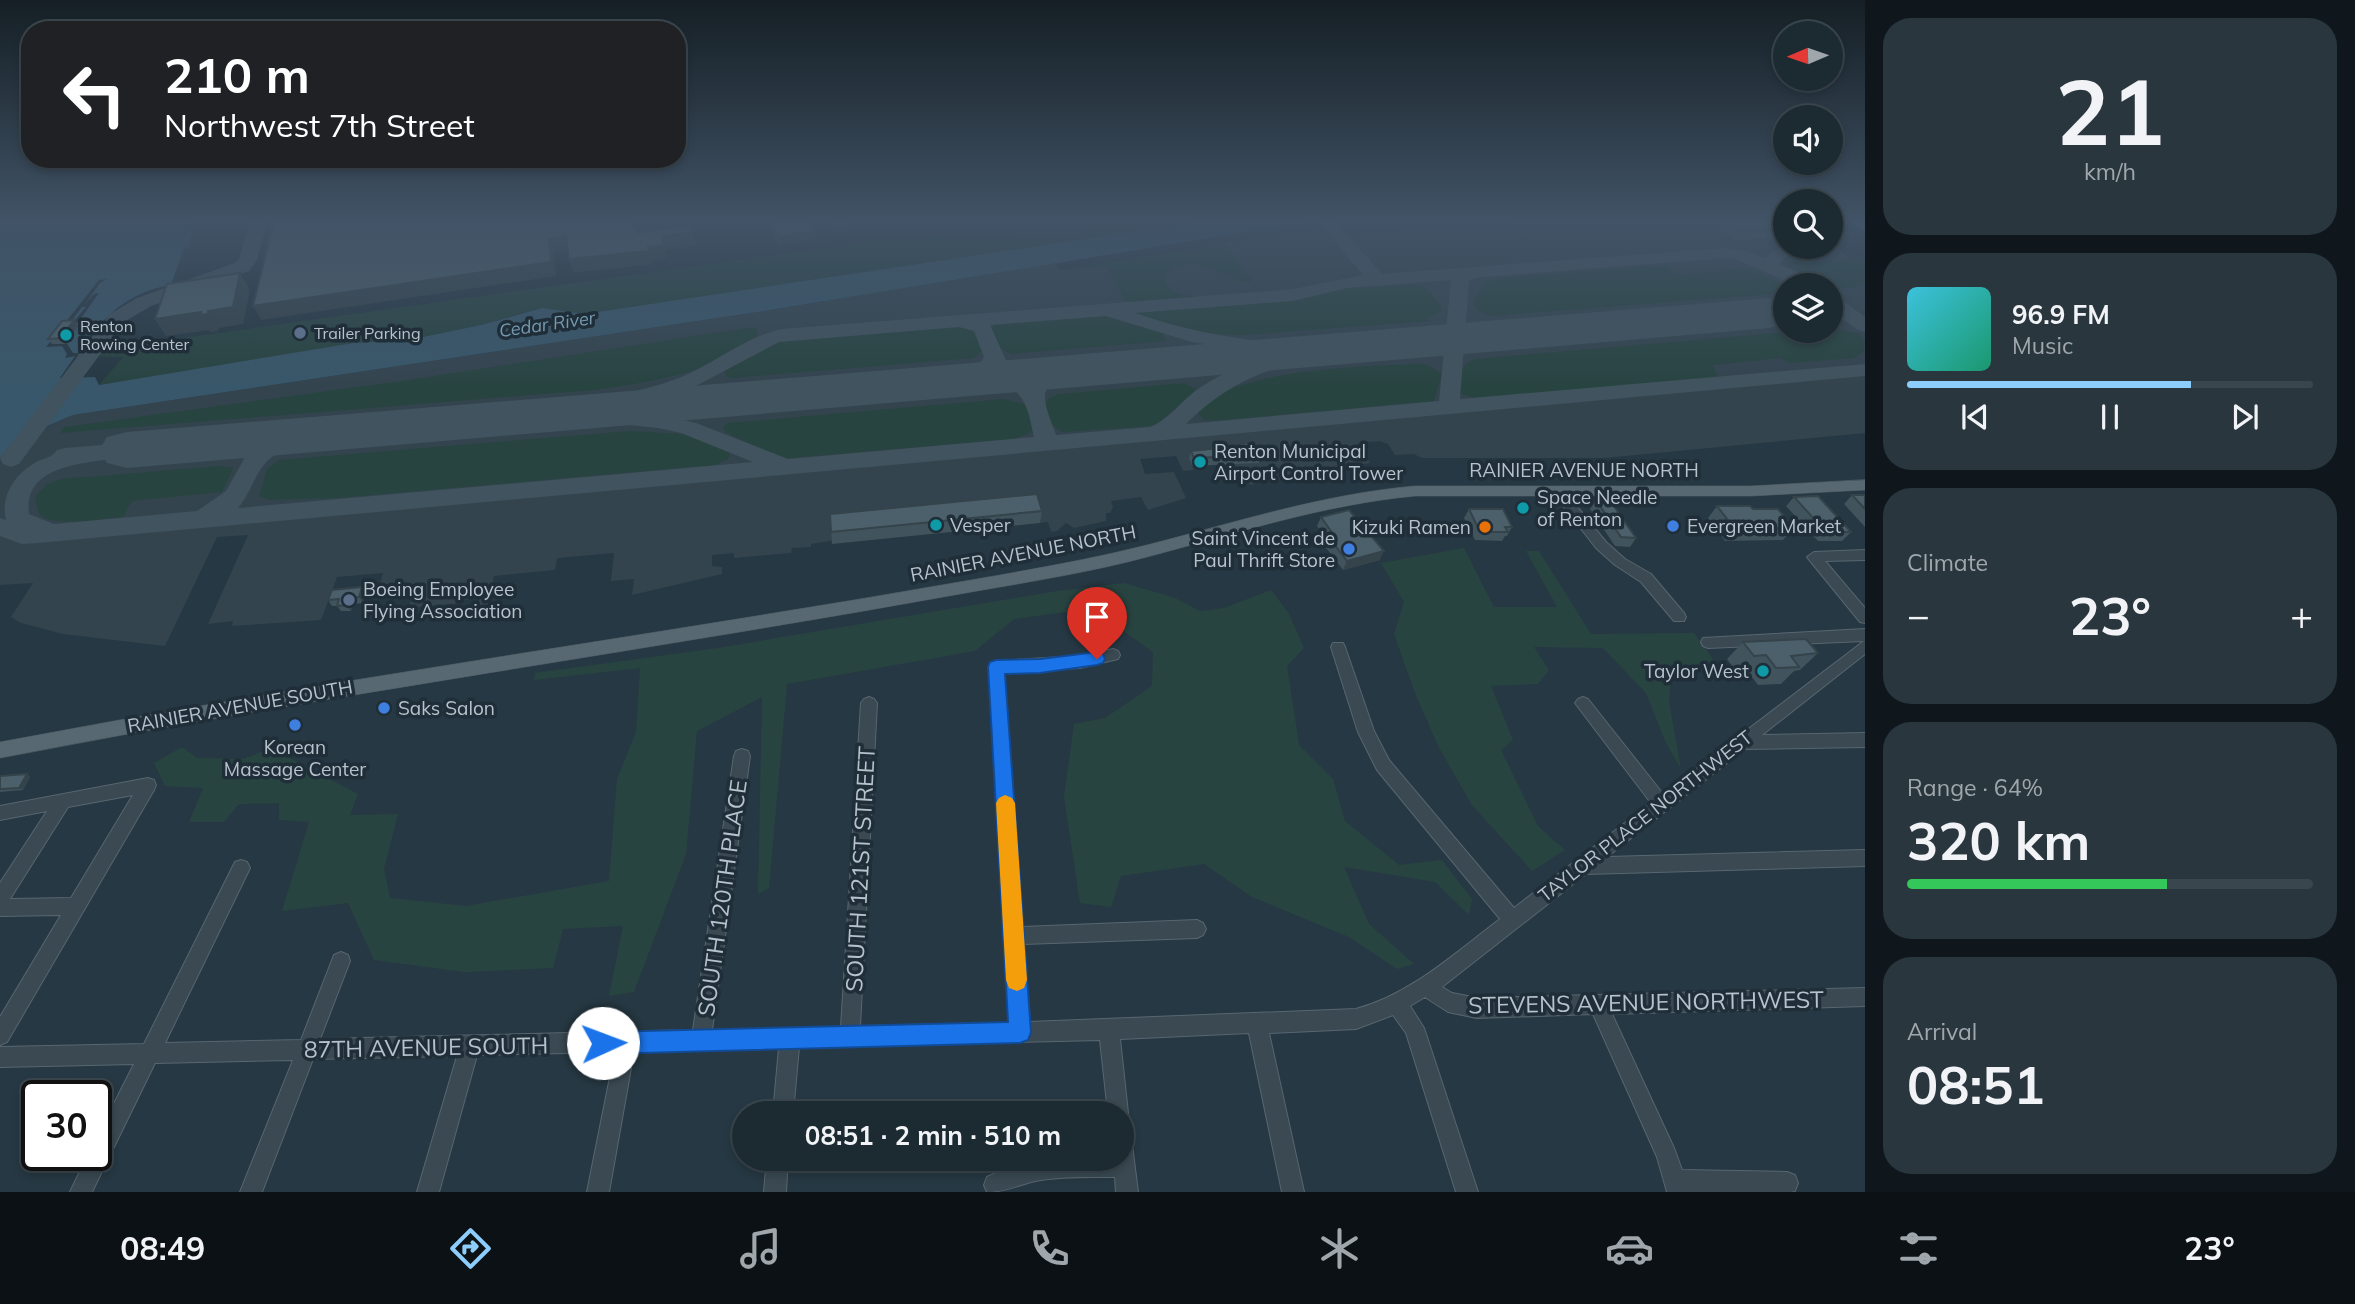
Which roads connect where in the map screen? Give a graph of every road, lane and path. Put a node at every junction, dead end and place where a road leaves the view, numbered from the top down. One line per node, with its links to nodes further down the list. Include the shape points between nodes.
1 (1865, 485): 2 (main road, RAINIER AVENUE NORTH, via 1751,491)
2 (1558, 491): 4 (street, via 1601,544 1646,578); 11 (main road, RAINIER AVENUE NORTH, via 1415,491 1361,497 1069,569)
3 (1865, 555): 5 (street, via 1814,557)
4 (1679, 617)
5 (1865, 618)
6 (1865, 635): 7 (street)
7 (1708, 642)
8 (1338, 646): 27 (street, via 1366,732 1383,765)
9 (1865, 646): 15 (street, TAYLOR PLACE NORTHWEST)
10 (1113, 655): 29 (street, via 1080,662 996,667)
11 (481, 667): 16 (main road, RAINIER AVENUE SOUTH)
12 (869, 703): 39 (street, SOUTH 121ST STREET)
13 (1583, 703): 19 (street)
14 (1865, 740): 15 (street)
15 (1742, 742): 19 (street, TAYLOR PLACE NORTHWEST)
16 (0, 750)
17 (742, 756): 41 (street, SOUTH 120TH PLACE)
18 (61, 804): 20 (street); 24 (street); 25 (street, via 148,785)
19 (1661, 804): 22 (street, TAYLOR PLACE NORTHWEST)
20 (0, 813)
21 (1865, 858): 22 (street)
22 (1584, 866): 27 (street, TAYLOR PLACE NORTHWEST)
23 (241, 868): 45 (street)
24 (0, 899)
25 (77, 905): 26 (street); 38 (street)
26 (0, 908)
27 (1511, 919): 31 (street, TAYLOR PLACE NORTHWEST)
28 (1197, 929): 29 (street)
29 (1014, 936): 37 (street)
30 (341, 961): 44 (street)
31 (1425, 986): 33 (street); 34 (street, STEVENS AVENUE NORTHWEST, via 1461,1007)
32 (1865, 997): 34 (street, STEVENS AVENUE NORTHWEST)
33 (1396, 1004): 35 (street, via 1356,1019); 62 (street, via 1414,1028)
34 (1599, 1006): 54 (street, via 1667,1155)
35 (1257, 1023): 36 (street); 61 (street)
36 (1108, 1030): 37 (street); 48 (street)
37 (1020, 1032): 39 (street, 87TH AVENUE SOUTH)
38 (0, 1035)
39 (850, 1035): 40 (street, 87TH AVENUE SOUTH)
40 (790, 1037): 41 (street, 87TH AVENUE SOUTH); 47 (street)
41 (701, 1040): 42 (street, 87TH AVENUE SOUTH)
42 (626, 1043): 43 (street, 87TH AVENUE SOUTH); 58 (street)
43 (470, 1046): 44 (street, 87TH AVENUE SOUTH); 57 (street)
44 (306, 1050): 45 (street, 87TH AVENUE SOUTH); 56 (street)
45 (149, 1053): 46 (street, 87TH AVENUE SOUTH); 55 (street)
46 (0, 1057)
47 (784, 1101)
48 (1117, 1101)
49 (777, 1171): 59 (street)
50 (1029, 1171): 53 (street)
51 (1125, 1171): 60 (street)
52 (1787, 1183): 54 (street)
53 (995, 1185)
54 (1676, 1186)
55 (81, 1192)
56 (251, 1192)
57 (428, 1192)
58 (598, 1192)
59 (775, 1192)
60 (1127, 1192)
61 (1293, 1192)
62 (1467, 1192)

